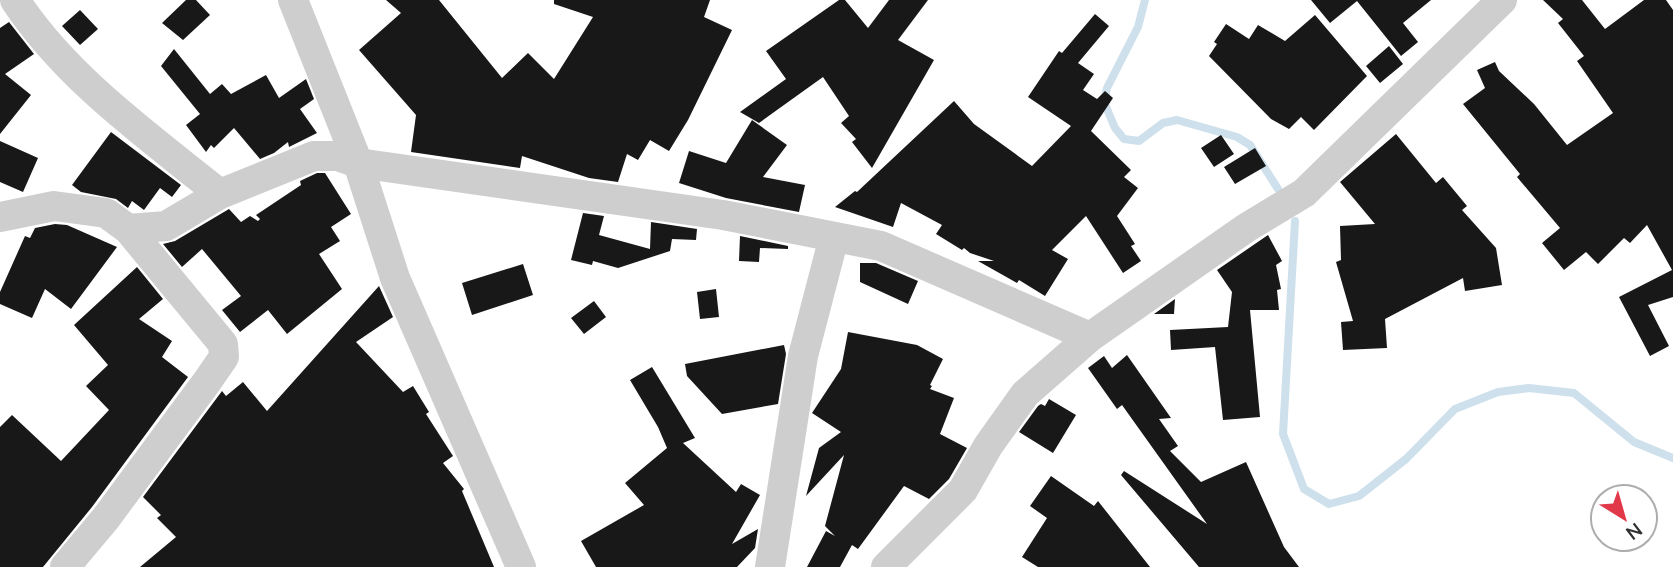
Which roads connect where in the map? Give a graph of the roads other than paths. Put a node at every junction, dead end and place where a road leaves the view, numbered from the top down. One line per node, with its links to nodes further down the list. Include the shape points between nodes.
1 (15, 0): 5 (street, via 35,30 72,69)
2 (293, 0): 4 (street)
3 (1502, 0): 9 (street, via 1304,193)
4 (358, 163): 5 (street, via 338,156 314,156); 8 (street, via 723,215); 11 (street, via 396,278)
5 (220, 194): 7 (street, via 166,226)
6 (0, 217): 7 (street, via 54,206 106,213)
7 (128, 229): 10 (street, via 223,344 223,356)
8 (834, 237): 9 (street, via 881,246); 12 (street, via 803,356)
9 (1090, 337): 13 (street, via 1025,394 962,489)
10 (65, 567)
11 (521, 567)
12 (770, 567)
13 (886, 567)

